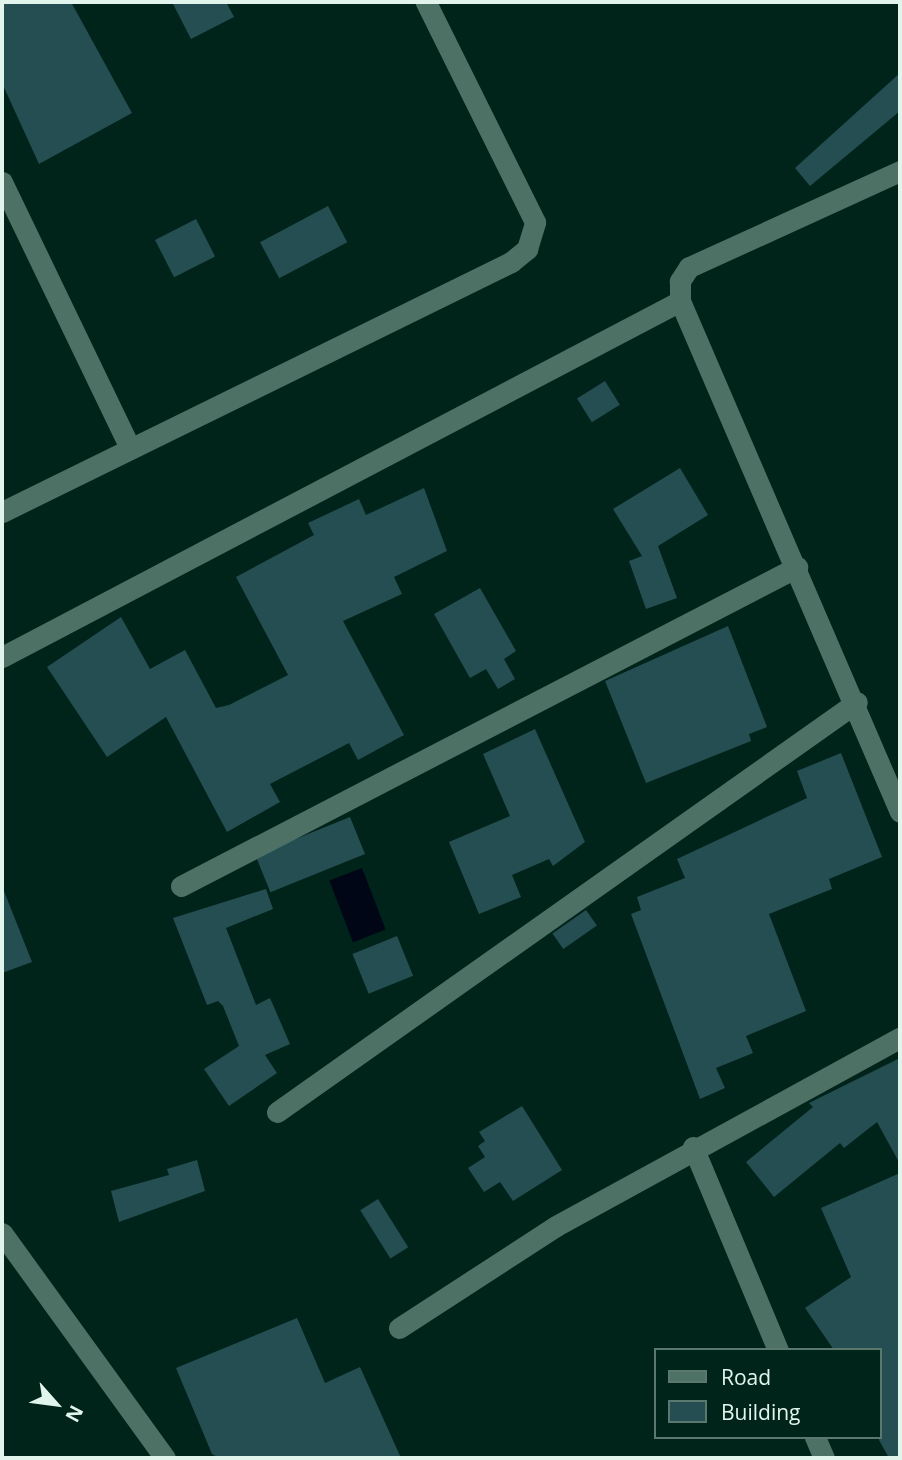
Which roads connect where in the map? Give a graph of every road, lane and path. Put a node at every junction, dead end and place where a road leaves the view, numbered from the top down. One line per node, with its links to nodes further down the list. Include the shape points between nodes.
1 (426, 2): 5 (street, via 534,222 527,249 511,262)
2 (900, 172): 4 (street, via 689,267 680,281)
3 (2, 182): 5 (street)
4 (680, 301): 7 (street); 8 (street)
5 (131, 448): 6 (street)
6 (2, 512)
7 (797, 567): 9 (street); 11 (street)
8 (2, 657)
9 (857, 702): 10 (street); 13 (street)
10 (900, 812)
11 (181, 886)
12 (900, 1038): 14 (street)
13 (277, 1112)
14 (693, 1147): 16 (street, via 530,1242); 17 (street)
15 (2, 1233): 19 (street)
16 (399, 1328)
17 (777, 1348)
18 (816, 1439): 20 (street)
19 (166, 1458)
20 (824, 1458)

